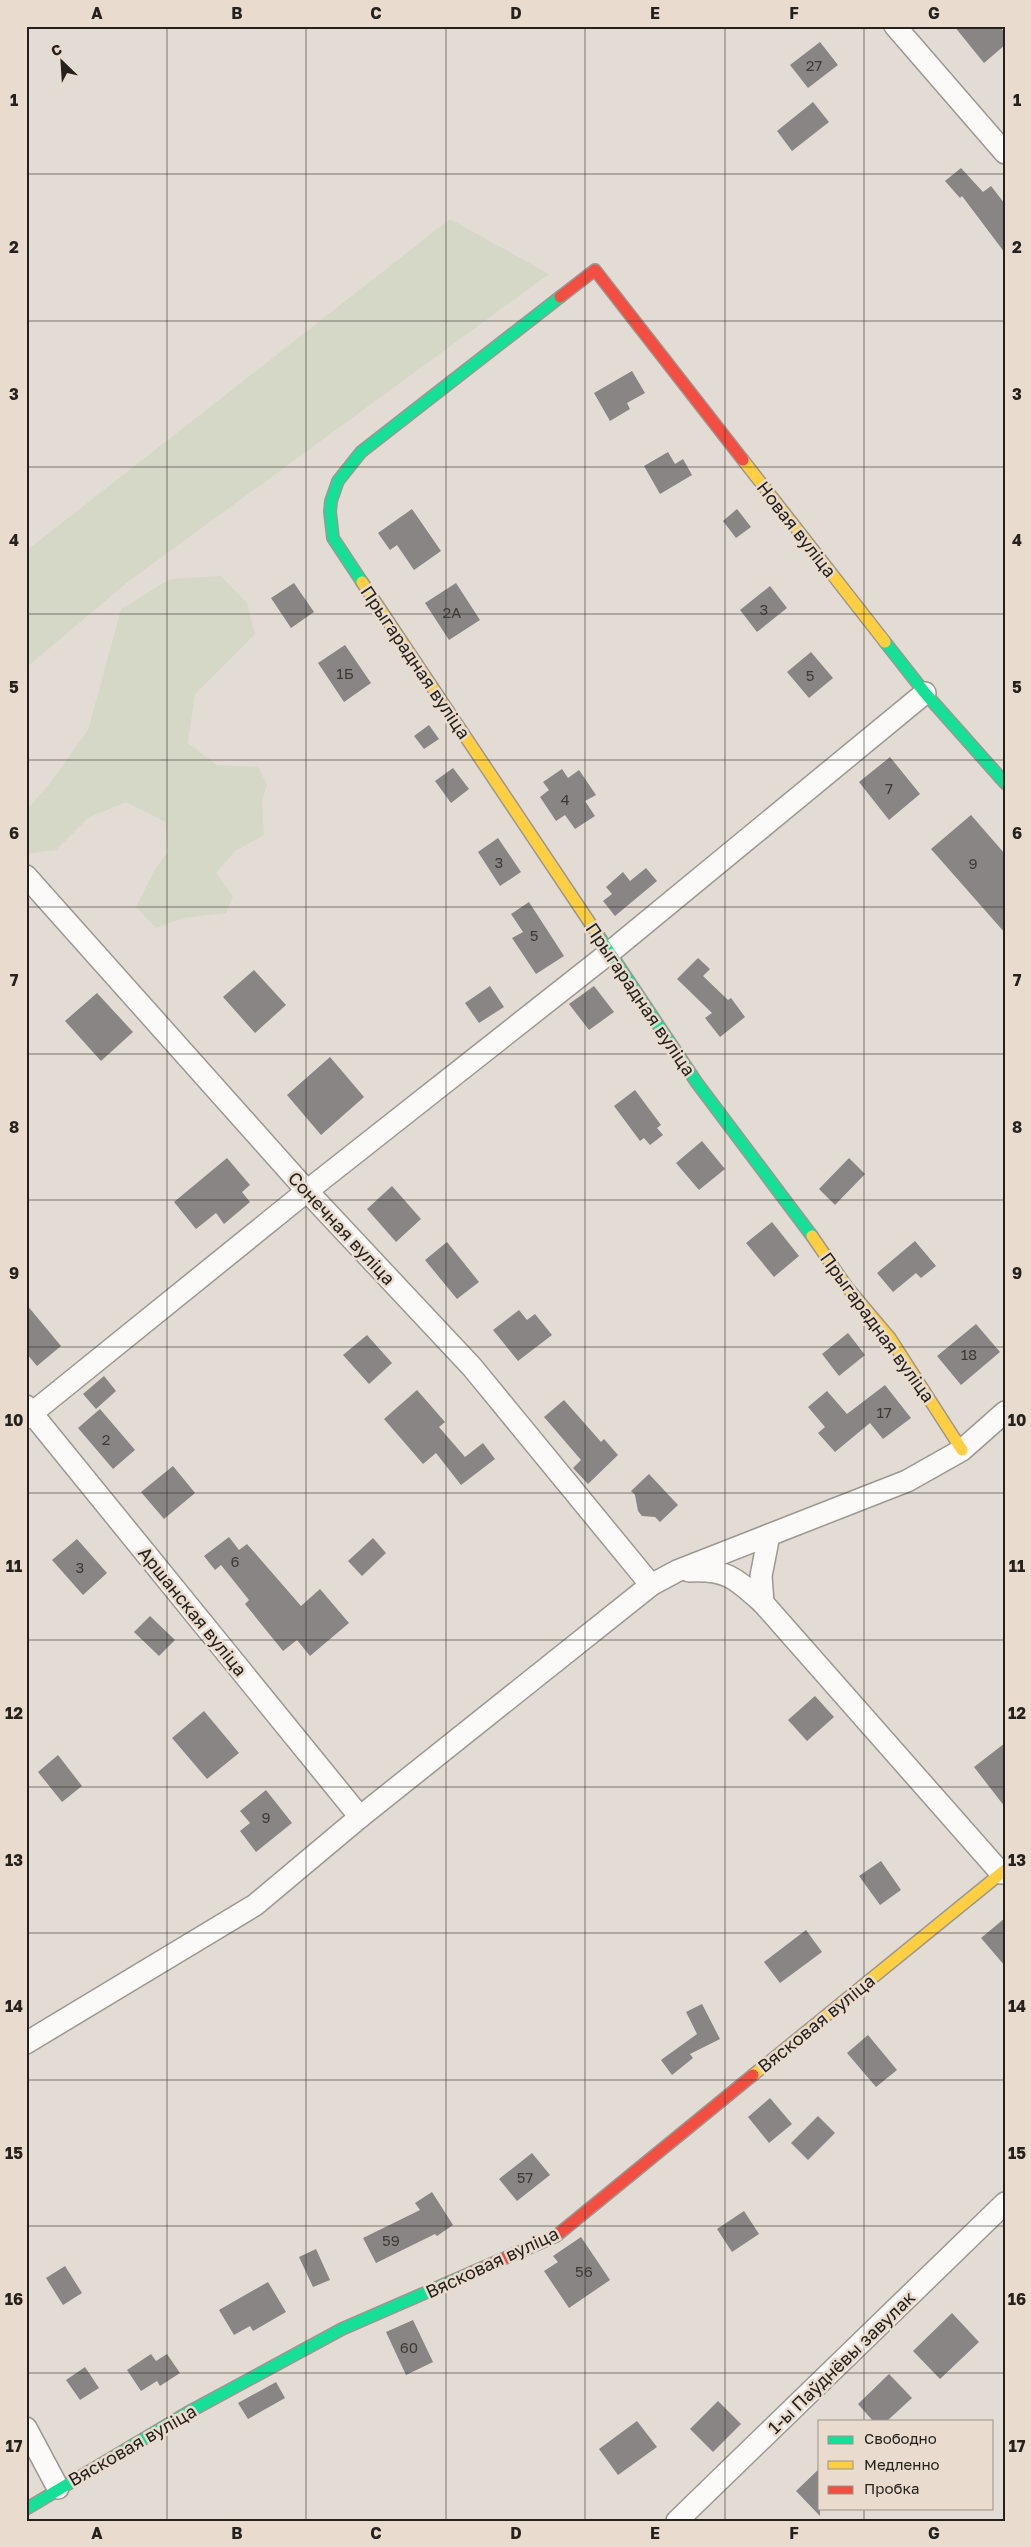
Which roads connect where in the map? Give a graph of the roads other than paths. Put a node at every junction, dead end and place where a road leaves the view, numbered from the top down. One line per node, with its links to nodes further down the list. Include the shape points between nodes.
1 (895, 26): 2 (street)
2 (1005, 153)
3 (334, 538): 4 (street, Новая вуліца, via 328,515 333,490 344,469 361,452 596,270); 7 (street, Прыгарадная вуліца)
4 (925, 694): 5 (street, Новая вуліца); 7 (street)
5 (1005, 783)
6 (27, 876): 8 (street, Сонечная вуліца)
7 (609, 953): 8 (street); 11 (street, Прыгарадная вуліца, via 697,1083 794,1210 847,1286 890,1338)
8 (307, 1190): 9 (street); 14 (street, Сонечная вуліца, via 472,1367)
9 (28, 1412): 16 (street, Аршанская вуліца)
10 (1005, 1412): 11 (street)
11 (962, 1450): 12 (street, via 907,1480)
12 (769, 1535): 13 (street); 15 (street, via 761,1576)
13 (678, 1571): 14 (street); 15 (street, via 716,1570 740,1582)
14 (652, 1585): 16 (street)
15 (763, 1603): 17 (street)
16 (360, 1817): 18 (street, via 255,1905)
17 (1003, 1871): 21 (street, Вясковая вуліца, via 556,2236 342,2329)
18 (26, 2043)
19 (1005, 2203): 23 (street, 1-ы Паўднёвы завулак)
20 (26, 2428): 21 (street)
21 (58, 2488): 22 (street, Вясковая вуліца)
22 (26, 2509)
23 (677, 2521)

